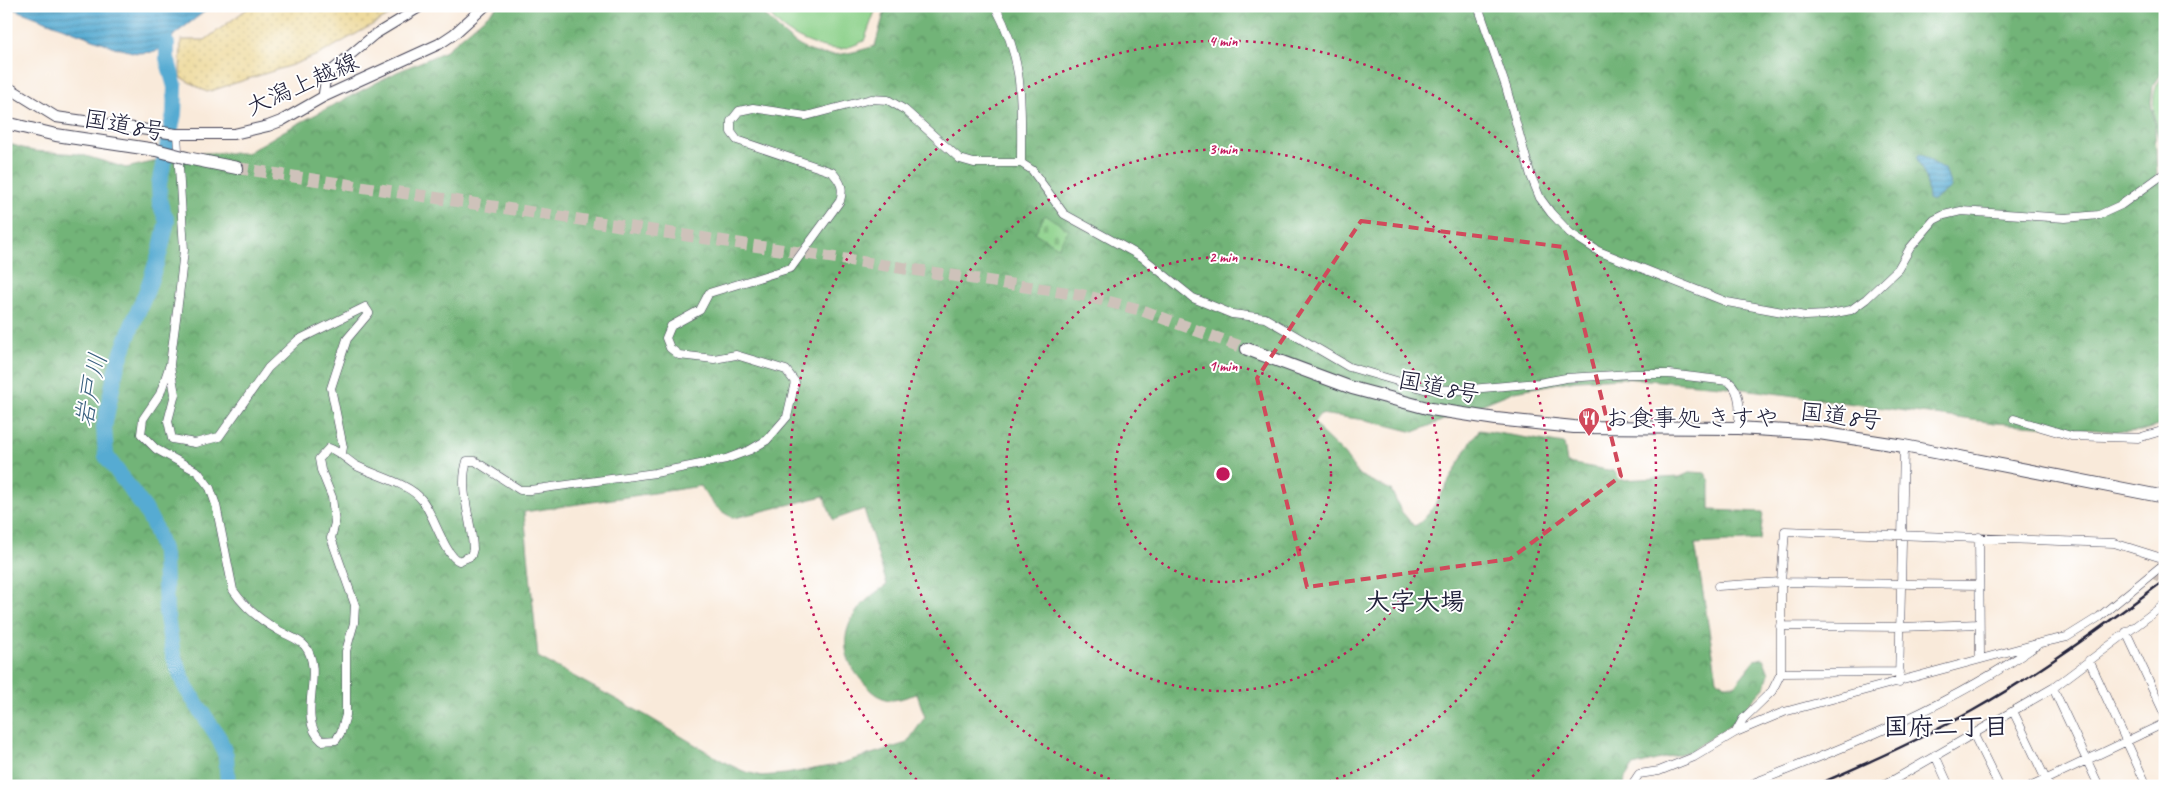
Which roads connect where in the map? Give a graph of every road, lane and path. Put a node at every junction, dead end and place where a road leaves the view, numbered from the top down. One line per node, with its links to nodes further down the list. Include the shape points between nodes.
1 (422, 6): 6 (street, via 374,35 330,72)
2 (485, 6): 6 (main road, 大潟上越線, via 439,44)
3 (996, 6): 9 (street, via 1016,56 1021,92)
4 (1478, 6): 11 (street, via 1506,87 1530,176 1551,213 1570,233 1598,251 1727,302 1805,316 1851,310 1898,269 1910,248 1934,220 1944,215 1961,211 2065,218 2099,215 2121,205)
5 (6, 86): 8 (main road, 大潟上越線, via 56,117)
6 (323, 97): 8 (main road, 大潟上越線, via 281,121 252,130 234,134)
7 (6, 123): 10 (highway, 国道8号, bridge)
8 (177, 134): 13 (street, via 184,250)
9 (1021, 163): 15 (street, via 1037,175 1064,214 1142,257 1193,298 1232,314 1265,318 1349,367 1424,389 1460,390 1632,374 1668,374 1728,381 1734,385 1738,398); 18 (street, via 960,160 905,110 888,100 871,99 806,116 753,108 739,112 731,121 731,132 737,140 832,172 843,192 828,220 791,268 709,293 700,310 671,326 666,338 670,348 679,355 714,359 736,355 786,370 794,382 791,403 787,416 767,440 726,459 654,473 530,490 520,490 475,461 467,461 465,496 473,549 471,556 459,561 449,551 422,499 415,492 353,464)
10 (237, 168)
11 (2165, 173)
12 (1247, 349): 15 (highway, 国道8号, via 1352,388 1431,409 1574,427)
13 (170, 364): 18 (street, via 175,394 168,421 172,439 195,443 219,437 268,368 298,340 365,307 369,313 347,339 330,388); 18 (street, via 160,394 143,419 141,434 156,449 198,472 210,488 233,590 249,610 305,646 312,664 311,720 315,735 329,742 336,740 346,715 346,651 355,605 331,538 335,523 332,496 320,470 319,458 330,448)
14 (2014, 419): 16 (street, via 2071,436 2138,438)
15 (1738, 428): 17 (highway, 国道8号, via 1819,433)
16 (2165, 430)
17 (1904, 446): 19 (highway, 国道8号); 20 (street)
18 (342, 453)
19 (2165, 497)
20 (1902, 536): 21 (street); 24 (street, via 1785,531); 25 (street)
21 (1979, 537): 22 (street, via 2114,543); 26 (street)
22 (2165, 559)
23 (2165, 563): 33 (street, via 2099,617 2068,637)
24 (1781, 582): 25 (street); 27 (street); 30 (street)
25 (1901, 585): 26 (street); 31 (street)
26 (1979, 585): 29 (street)
27 (1718, 586)
28 (2164, 606): 32 (street)
29 (1979, 624): 31 (street); 34 (street)
30 (1780, 626): 31 (street); 37 (street)
31 (1902, 627): 36 (street)
32 (2126, 632): 35 (street); 41 (street)
33 (2040, 643): 38 (street); 50 (street, via 1917,716)
34 (1980, 655)
35 (2089, 660): 39 (street); 45 (street)
36 (1900, 672): 37 (street); 38 (street)
37 (1781, 673): 43 (street, via 1772,691 1744,719)
38 (1900, 683): 43 (street, via 1784,712)
39 (2052, 688): 40 (street); 47 (street)
40 (2013, 711): 44 (street); 48 (street)
41 (2165, 715)
42 (2165, 723): 45 (street)
43 (1736, 732): 49 (street, via 1694,756 1658,771 1639,774)
44 (1974, 735): 46 (street); 53 (street)
45 (2126, 741): 47 (street); 56 (street)
46 (1935, 755): 51 (street); 52 (street)
47 (2087, 760): 48 (street); 55 (street)
48 (2048, 782): 54 (street)
49 (1631, 786)
50 (1752, 786)
51 (1883, 786)
52 (1949, 786)
53 (1999, 786)
54 (2032, 786)
55 (2099, 786)
56 (2147, 786)

